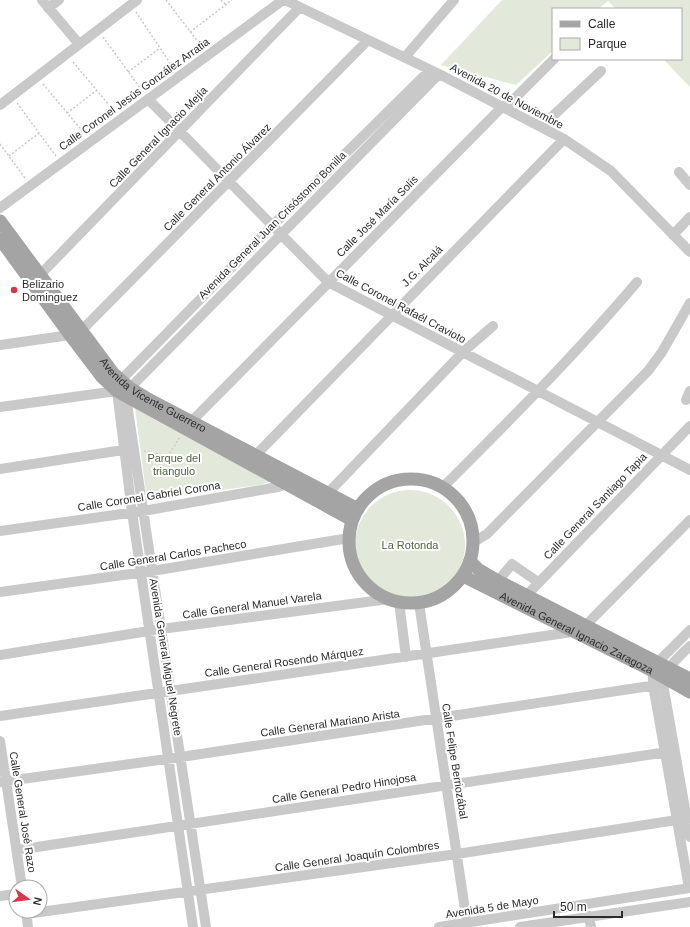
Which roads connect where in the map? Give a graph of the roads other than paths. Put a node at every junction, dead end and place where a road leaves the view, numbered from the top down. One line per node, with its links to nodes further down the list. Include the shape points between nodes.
1 (59, 0): 5 (street)
2 (284, 0): 6 (street, Avenida 20 de Noviembre); 14 (street, Calle Coronel Jesús González Arratia)
3 (454, 0): 9 (street)
4 (134, 2): 8 (street)
5 (45, 4): 8 (street)
6 (299, 8): 7 (street, Avenida 20 de Noviembre); 17 (street, Calle General Ignacio Mejía)
7 (368, 40): 9 (street, Avenida 20 de Noviembre); 20 (street, Calle General Antonio Álvarez)
8 (79, 44): 13 (street)
9 (405, 57): 12 (street, Avenida 20 de Noviembre)
10 (553, 60): 15 (street, Calle José María Solís, via 509,104)
11 (601, 71): 16 (street)
12 (435, 72): 15 (street, Avenida 20 de Noviembre); 25 (street, Avenida General Juan Crisóstomo Bonilla); 26 (street, Avenida General Juan Crisóstomo Bonilla)
13 (4, 99)
14 (148, 99): 17 (street, Calle Coronel Rafaél Cravioto); 22 (street, Calle Coronel Jesús González Arratia)
15 (503, 106): 16 (street, Avenida 20 de Noviembre); 31 (street, Calle José María Solís)
16 (541, 127): 18 (street, Avenida 20 de Noviembre)
17 (179, 132): 20 (street, Calle Coronel Rafaél Cravioto); 30 (street, Calle General Ignacio Mejía)
18 (564, 139): 27 (street, Avenida 20 de Noviembre, via 611,171); 34 (street, J.G. Alcalá)
19 (679, 172): 21 (street)
20 (229, 182): 25 (street, Calle Coronel Rafaél Cravioto); 36 (street, Calle General Antonio Álvarez)
21 (690, 185)
22 (0, 208)
23 (690, 217): 27 (street)
24 (0, 220): 30 (main road, Avenida Vicente Guerrero)
25 (272, 226): 26 (street, Calle Coronel Rafaél Cravioto); 39 (street, Avenida General Juan Crisóstomo Bonilla)
26 (280, 234): 31 (street, Calle Coronel Rafaél Cravioto); 39 (street, Avenida General Juan Crisóstomo Bonilla)
27 (673, 235): 29 (street, Avenida 20 de Noviembre)
28 (0, 239): 30 (main road, Avenida Vicente Guerrero)
29 (690, 252)
30 (37, 279): 36 (main road, Avenida Vicente Guerrero)
31 (328, 282): 34 (street, Calle Coronel Rafaél Cravioto); 43 (street, Calle José María Solís)
32 (637, 282): 40 (street, via 595,332)
33 (690, 303): 42 (street, via 656,361)
34 (392, 314): 38 (street, Calle Coronel Rafaél Cravioto); 47 (street, J.G. Alcalá)
35 (493, 326): 38 (street)
36 (76, 332): 37 (street); 39 (main road, Avenida Vicente Guerrero)
37 (0, 345)
38 (463, 352): 40 (street, Calle Coronel Rafaél Cravioto); 53 (street)
39 (123, 389): 41 (street); 43 (main road, Avenida Vicente Guerrero); 45 (street, Avenida General Miguel Negrete); 54 (street, Avenida General Miguel Negrete)
40 (538, 392): 42 (street, Calle Coronel Rafaél Cravioto); 52 (street)
41 (0, 407)
42 (598, 422): 46 (street, Calle Coronel Rafaél Cravioto); 60 (street, via 487,534)
43 (188, 424): 47 (main road, Avenida Vicente Guerrero)
44 (690, 426): 46 (street, Calle General Santiago Tapia)
45 (123, 450): 48 (street); 55 (street, Avenida General Miguel Negrete)
46 (661, 455): 49 (street, Calle Coronel Rafaél Cravioto); 66 (street, Calle General Santiago Tapia)
47 (252, 459): 50 (main road, Avenida Vicente Guerrero); 51 (main road, Avenida Vicente Guerrero)
48 (0, 469)
49 (690, 470)
50 (300, 479): 51 (street, Calle Coronel Gabriel Corona); 53 (main road, Avenida Vicente Guerrero)
51 (287, 484): 54 (street, Calle Coronel Gabriel Corona); 56 (main road, Avenida Vicente Guerrero)
52 (443, 486): 56 (main road, via 428,480 396,480 368,496); 60 (main road, via 458,500 469,516)
53 (328, 494): 56 (main road, Avenida Vicente Guerrero)
54 (143, 511): 55 (street, Calle Coronel Gabriel Corona); 62 (street, Avenida General Miguel Negrete)
55 (132, 512): 58 (street, Calle Coronel Gabriel Corona); 63 (street, Avenida General Miguel Negrete)
56 (355, 514): 59 (main road)
57 (690, 520): 71 (street)
58 (0, 531)
59 (349, 538): 62 (street, Calle General Carlos Pacheco); 68 (main road, via 350,554 355,568 364,581 375,592)
60 (474, 542): 61 (main road)
61 (470, 561): 64 (main road); 65 (main road, Avenida General Ignacio Zaragoza)
62 (152, 571): 63 (street, Calle General Carlos Pacheco); 72 (street, Avenida General Miguel Negrete)
63 (141, 573): 67 (street, Calle General Carlos Pacheco); 74 (street, Avenida General Miguel Negrete)
64 (463, 576): 69 (main road, Avenida General Ignacio Zaragoza); 70 (main road, via 444,594)
65 (498, 582): 66 (street, via 512,564); 69 (main road, Avenida General Ignacio Zaragoza)
66 (538, 582): 69 (street, Calle General Santiago Tapia)
67 (0, 592)
68 (394, 600): 70 (main road); 72 (street, Calle General Manuel Varela); 79 (street)
69 (522, 600): 71 (main road, Avenida General Ignacio Zaragoza); 75 (main road, Avenida General Ignacio Zaragoza)
70 (419, 603): 77 (street, Calle Felipe Berriozábal)
71 (585, 626): 75 (street, Calle General Rosendo Márquez); 80 (main road, Avenida General Ignacio Zaragoza)
72 (161, 629): 74 (street, Calle General Manuel Varela); 82 (street, Avenida General Miguel Negrete)
73 (690, 630): 80 (street)
74 (150, 631): 78 (street, Calle General Manuel Varela); 83 (street, Avenida General Miguel Negrete)
75 (572, 632): 77 (street, Calle General Rosendo Márquez); 80 (main road, Avenida General Ignacio Zaragoza)
76 (690, 646): 80 (street)
77 (427, 654): 79 (street, Calle General Rosendo Márquez); 86 (street, Calle Felipe Berriozábal)
78 (0, 655)
79 (406, 657): 82 (street, Calle General Rosendo Márquez)
80 (660, 674): 81 (main road, Avenida General Ignacio Zaragoza); 84 (main road, Avenida General Ignacio Zaragoza); 86 (street, Calle General Mariano Arista); 88 (street)
81 (690, 679)
82 (171, 690): 83 (street, Calle General Rosendo Márquez); 89 (street, Avenida General Miguel Negrete)
83 (159, 692): 85 (street, Calle General Rosendo Márquez); 90 (street, Avenida General Miguel Negrete)
84 (690, 692)
85 (0, 716)
86 (437, 719): 89 (street, Calle General Mariano Arista); 92 (street, Calle Felipe Berriozábal)
87 (0, 741): 91 (street, Calle General José Razo)
88 (670, 752): 92 (street, Calle General Pedro Hinojosa); 93 (street)
89 (181, 757): 90 (street, Calle General Mariano Arista); 94 (street, Avenida General Miguel Negrete)
90 (170, 759): 91 (street, Calle General Mariano Arista); 95 (street, Avenida General Miguel Negrete)
91 (3, 781): 97 (street, Calle General José Razo)
92 (447, 784): 94 (street, Calle General Pedro Hinojosa); 98 (street, Calle Felipe Berriozábal)
93 (684, 819): 96 (street); 98 (street, Calle General Joaquín Colombres); 100 (street)
94 (191, 824): 95 (street, Calle General Pedro Hinojosa); 101 (street, Avenida General Miguel Negrete)
95 (179, 826): 97 (street, Calle General Pedro Hinojosa); 102 (street, Avenida General Miguel Negrete)
96 (690, 837)
97 (17, 850): 99 (street, Calle General José Razo)
98 (457, 854): 101 (street, Calle General Joaquín Colombres); 107 (street, Calle Felipe Berriozábal)
99 (21, 879)
100 (690, 888): 105 (street, Avenida 5 de Mayo)
101 (201, 890): 102 (street, Calle General Joaquín Colombres); 110 (street, Avenida General Miguel Negrete)
102 (188, 892): 104 (street, Calle General Joaquín Colombres); 109 (street, Avenida General Miguel Negrete)
103 (690, 902): 106 (street)
104 (48, 910)
105 (544, 911): 107 (street, Avenida 5 de Mayo); 108 (street)
106 (589, 916): 108 (street); 113 (street)
107 (468, 923): 111 (street, Avenida 5 de Mayo)
108 (546, 925): 112 (street)
109 (193, 927)
110 (206, 927)
111 (439, 927)
112 (520, 927)
113 (591, 927)

